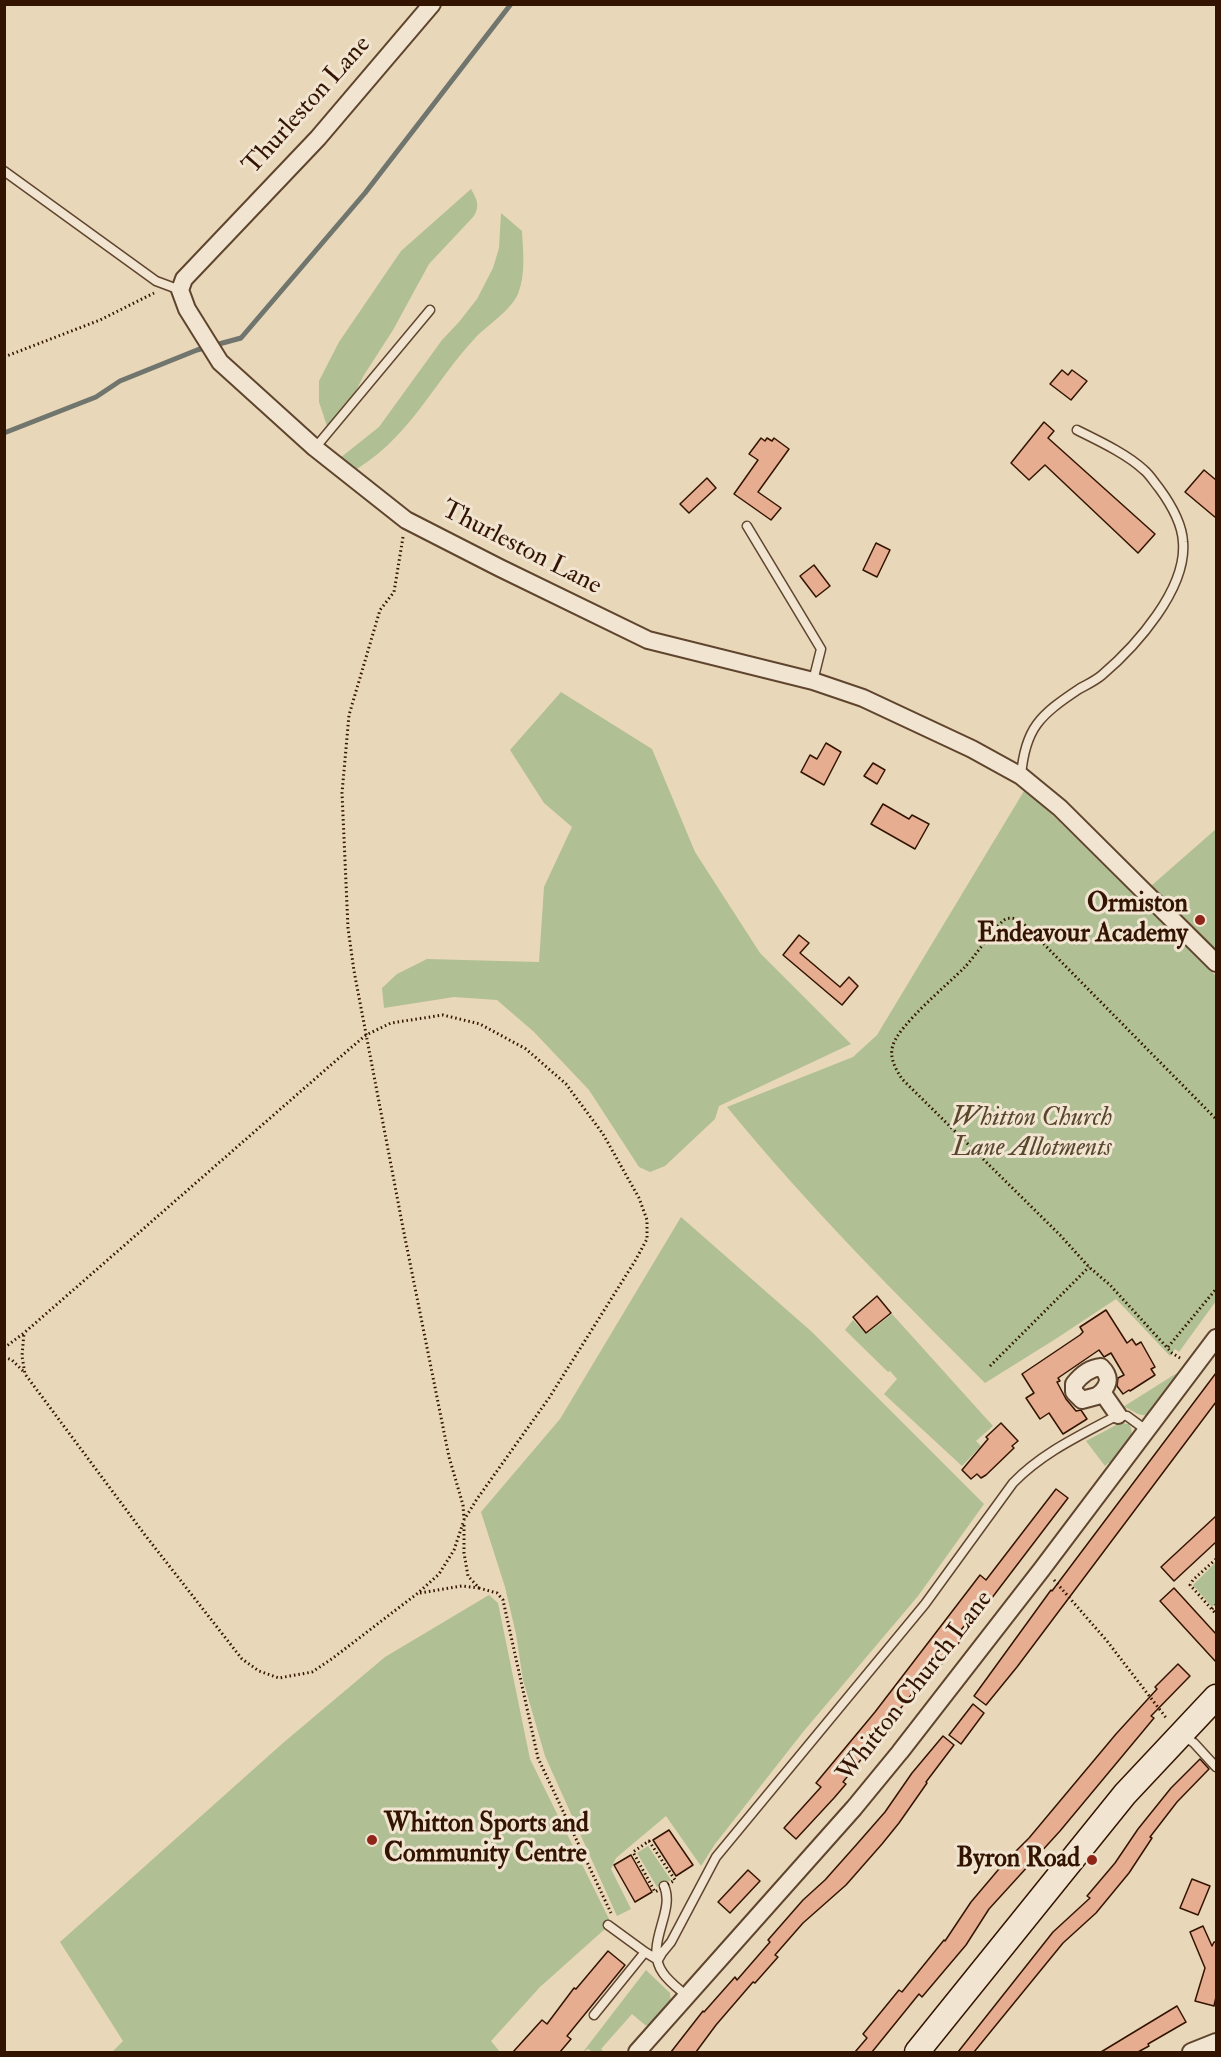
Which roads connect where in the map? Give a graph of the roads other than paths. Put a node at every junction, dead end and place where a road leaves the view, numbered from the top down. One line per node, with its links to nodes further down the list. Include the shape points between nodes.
1 (432, 4): 3 (street, Thurleston Lane, via 318,138 184,279)
2 (4, 171): 3 (lane, via 156,280)
3 (180, 290): 6 (street, Thurleston Lane, via 187,309 220,362)
4 (430, 310): 6 (lane)
5 (1077, 430): 9 (lane, via 1144,470 1167,498 1180,526 1182,559 1172,590 1147,628 1101,676 1043,717 1023,752)
6 (315, 448): 8 (street, Thurleston Lane, via 406,520 648,640)
7 (747, 526): 8 (lane, via 821,649)
8 (813, 681): 9 (street, Thurleston Lane, via 873,703)
9 (1021, 776): 10 (street, Thurleston Lane, via 1060,808)
10 (1216, 963)
11 (1216, 1340): 14 (street, Whitton Church Lane)
12 (1102, 1392): 13 (street)
13 (1118, 1415): 14 (lane, via 1127,1416); 21 (lane, via 1049,1452 1013,1483 925,1604 716,1857)
14 (1146, 1430): 22 (street, Whitton Church Lane, via 854,1808)
15 (1216, 1697): 16 (street)
16 (1180, 1734): 17 (lane); 26 (street, via 1125,1794)
17 (1216, 1767)
18 (664, 1886): 21 (lane, via 667,1900 657,1944)
19 (608, 1925): 20 (lane)
20 (645, 1952): 21 (lane); 23 (lane)
21 (658, 1960): 22 (lane, via 663,1973)
22 (687, 1996): 25 (street, Whitton Church Lane)
23 (594, 2015)
24 (1216, 2042): 27 (street)
25 (637, 2052)
26 (917, 2052)
27 (1191, 2052)

